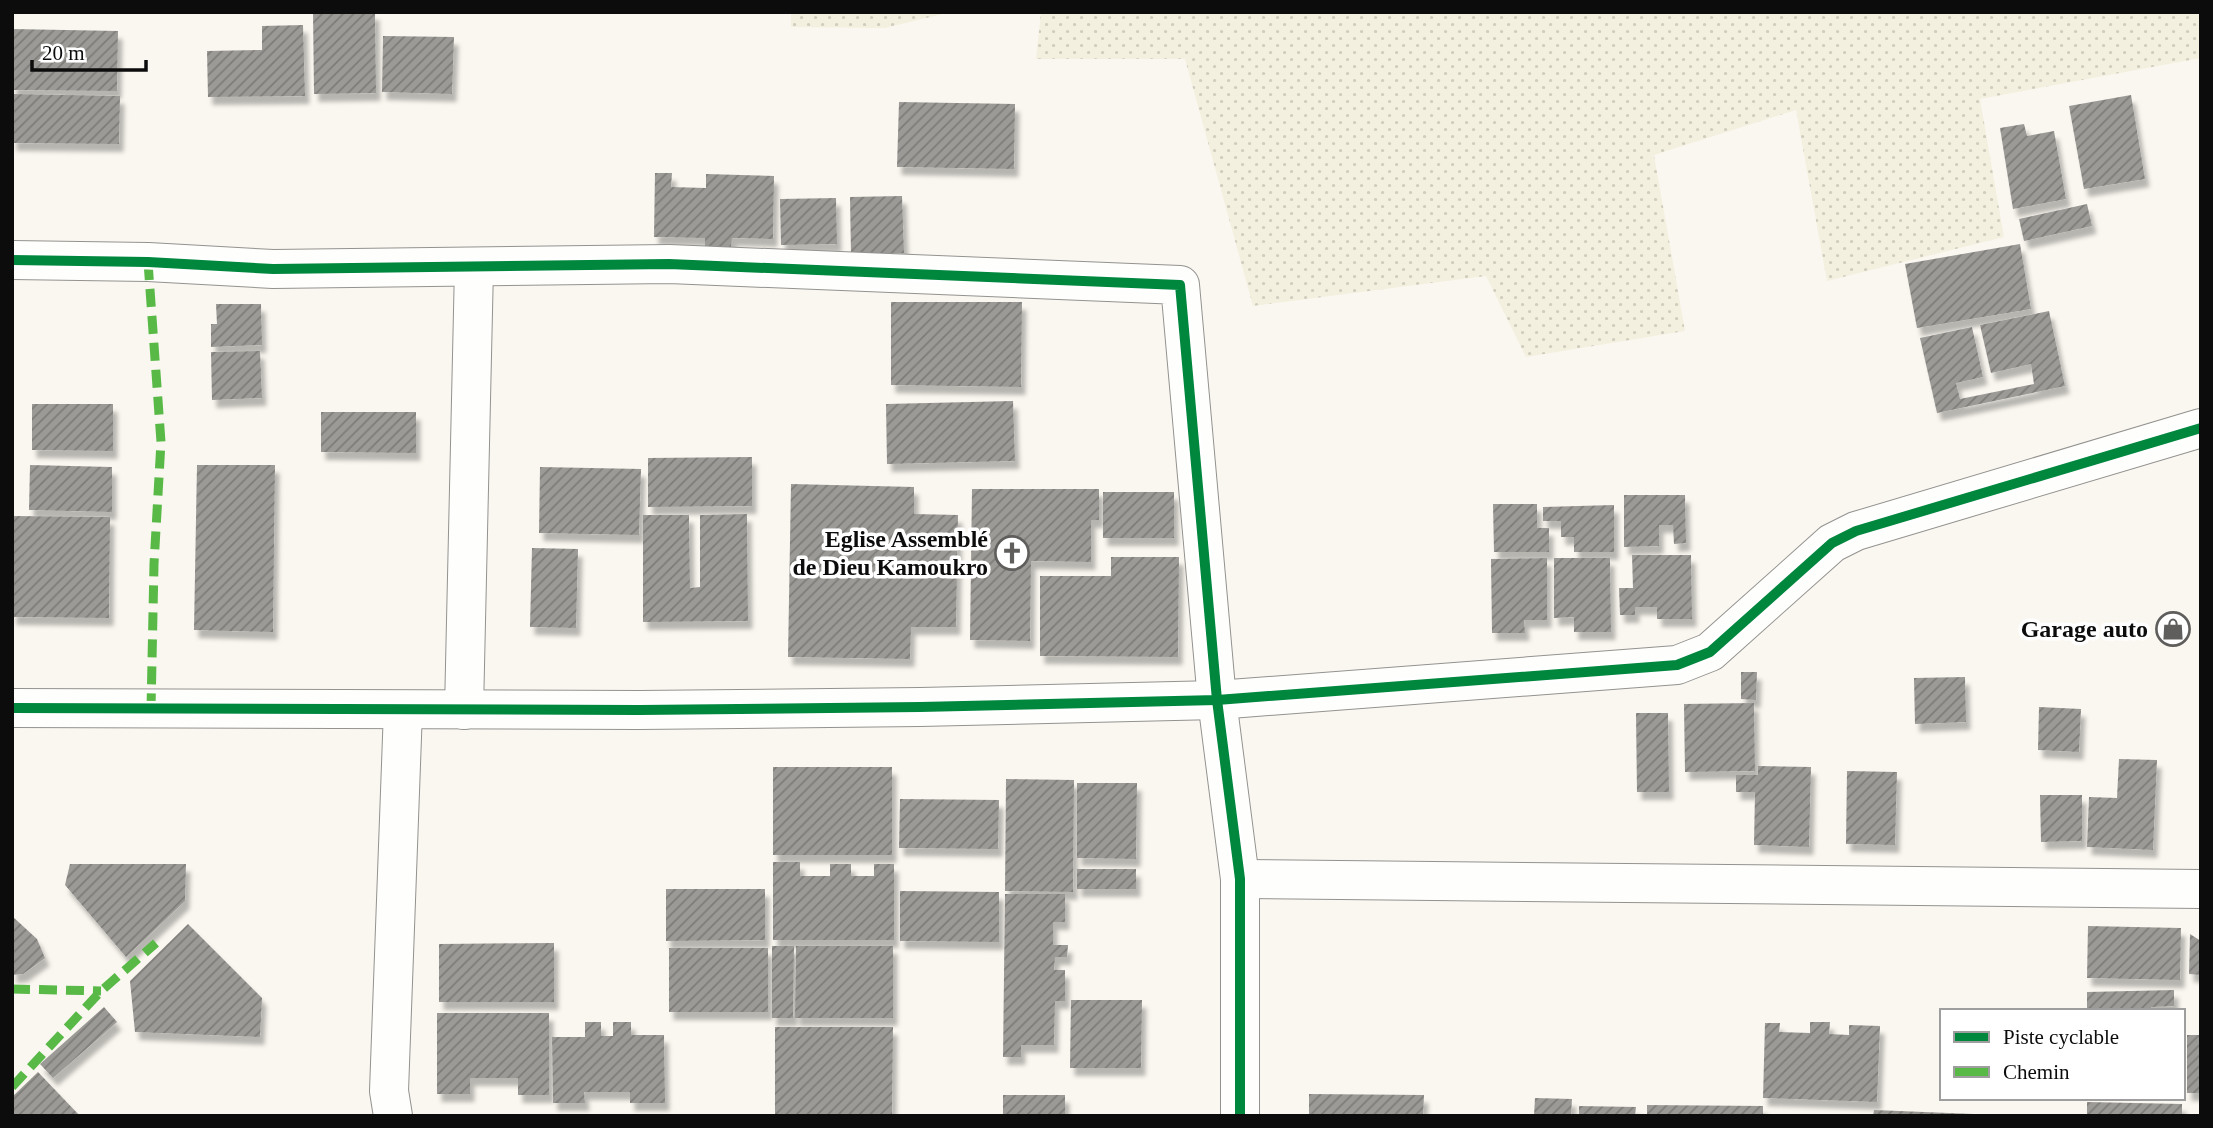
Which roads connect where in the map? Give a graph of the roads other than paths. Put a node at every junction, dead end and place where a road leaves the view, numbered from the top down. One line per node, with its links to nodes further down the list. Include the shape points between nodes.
1 (12, 260): 2 (street, via 273,269)
2 (474, 267): 4 (street, via 669,264 1181,285); 7 (street)
3 (2201, 428): 4 (street, via 1856,531 1832,543 1710,652 1677,665)
4 (1217, 700): 7 (street); 8 (street)
5 (12, 708): 6 (street)
6 (402, 710): 7 (street); 10 (street, via 389,1091)
7 (464, 710)
8 (1240, 878): 9 (street); 11 (street)
9 (2201, 890)
10 (393, 1116)
11 (1240, 1116)

